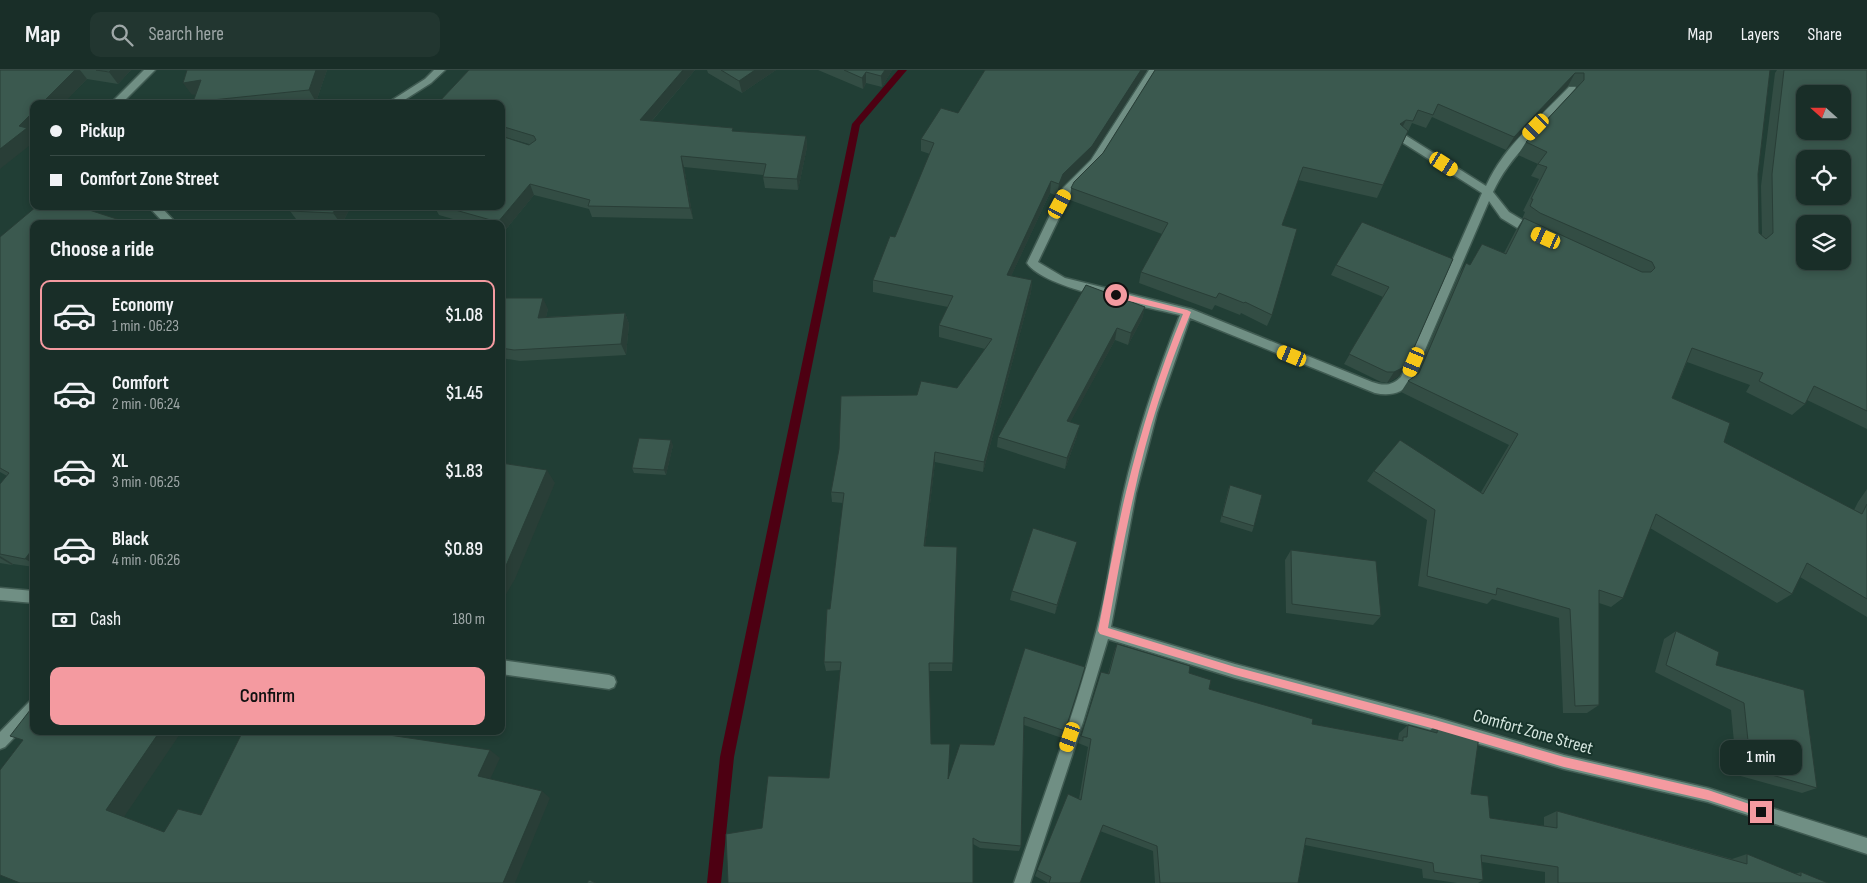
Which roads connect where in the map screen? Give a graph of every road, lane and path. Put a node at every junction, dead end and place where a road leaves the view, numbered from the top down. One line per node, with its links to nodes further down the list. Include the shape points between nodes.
1 (150, 70): 5 (street)
2 (440, 70): 6 (street)
3 (1154, 70): 12 (street, via 1095,162 1067,191 1032,263 1062,281)
4 (1572, 89): 8 (street, via 1524,139 1496,174)
5 (120, 100)
6 (397, 100)
7 (1401, 137): 8 (street)
8 (1488, 192): 11 (street, via 1505,215); 12 (street, via 1406,380 1393,391 1354,380)
9 (158, 210): 10 (street)
10 (168, 220)
11 (1546, 238)
12 (1187, 312): 15 (street, via 1151,413 1130,493)
13 (0, 594): 14 (street)
14 (30, 596)
15 (1103, 631): 20 (street, Comfort Zone Street, via 1564,762 1708,795); 21 (street)
16 (505, 668): 17 (street)
17 (610, 682)
18 (30, 711): 19 (street)
19 (0, 742)
20 (1867, 846)
21 (1022, 883)

